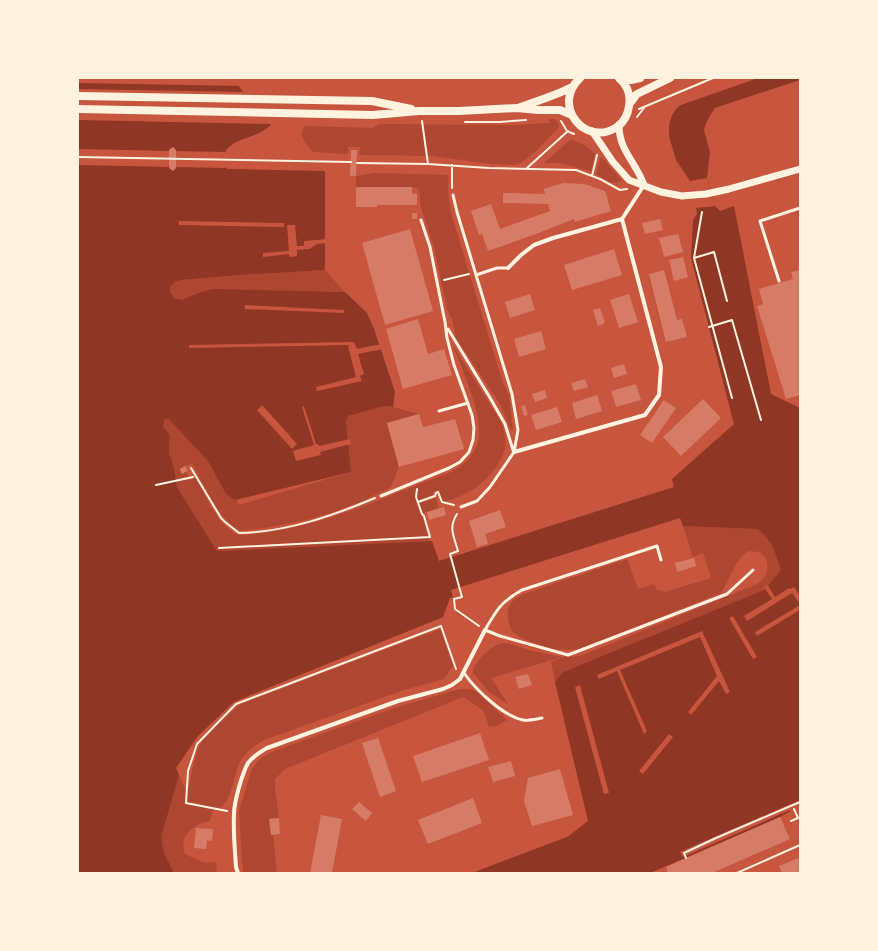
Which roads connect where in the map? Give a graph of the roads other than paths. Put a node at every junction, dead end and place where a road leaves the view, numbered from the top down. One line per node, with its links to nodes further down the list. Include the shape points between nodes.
1 (580, 78): 5 (main road)
2 (640, 78): 4 (main road)
3 (670, 78): 7 (main road, via 637,94)
4 (619, 79): 7 (main road, via 627,90)
5 (572, 87): 8 (main road); 11 (main road, via 569,100)
6 (78, 96): 10 (main road, via 372,102)
7 (630, 103): 12 (main road, via 627,115)
8 (517, 108): 10 (main road); 11 (main road, via 560,110)
9 (78, 109): 10 (main road, via 373,115)
10 (419, 110)
11 (572, 115): 13 (main road, via 582,127)
12 (619, 125): 13 (main road, via 606,131); 15 (street, via 619,137 623,147 638,170)
13 (592, 131): 15 (street, via 621,172 629,180)
14 (800, 169): 15 (street, via 711,193 694,195 682,196 661,192)
15 (644, 185): 18 (street)
16 (453, 195): 21 (lane)
17 (800, 208): 22 (lane, via 760,221)
18 (622, 219): 20 (street, via 534,245); 26 (street, via 661,367 659,395 645,415)
19 (421, 220): 23 (lane, via 430,247)
20 (508, 268): 21 (lane, via 497,268)
21 (476, 275): 26 (lane, via 512,394 518,430)
22 (779, 281)
23 (445, 322): 24 (lane, via 454,365); 26 (lane, via 505,424)
24 (468, 403): 25 (lane); 27 (lane, via 474,428 473,440 469,452 460,462)
25 (439, 411)
26 (514, 452): 28 (lane, via 477,501)
27 (381, 496)
28 (461, 507)
29 (661, 560): 31 (lane, via 657,546 522,590 507,599 495,612)
30 (753, 570): 31 (lane, via 727,594 568,656)
31 (485, 630): 32 (street)
32 (464, 673): 33 (lane, via 480,691 512,716 524,720); 34 (street, via 460,679 443,689 398,701 268,748 254,756 245,772 234,813)
33 (542, 718)
34 (238, 873)

